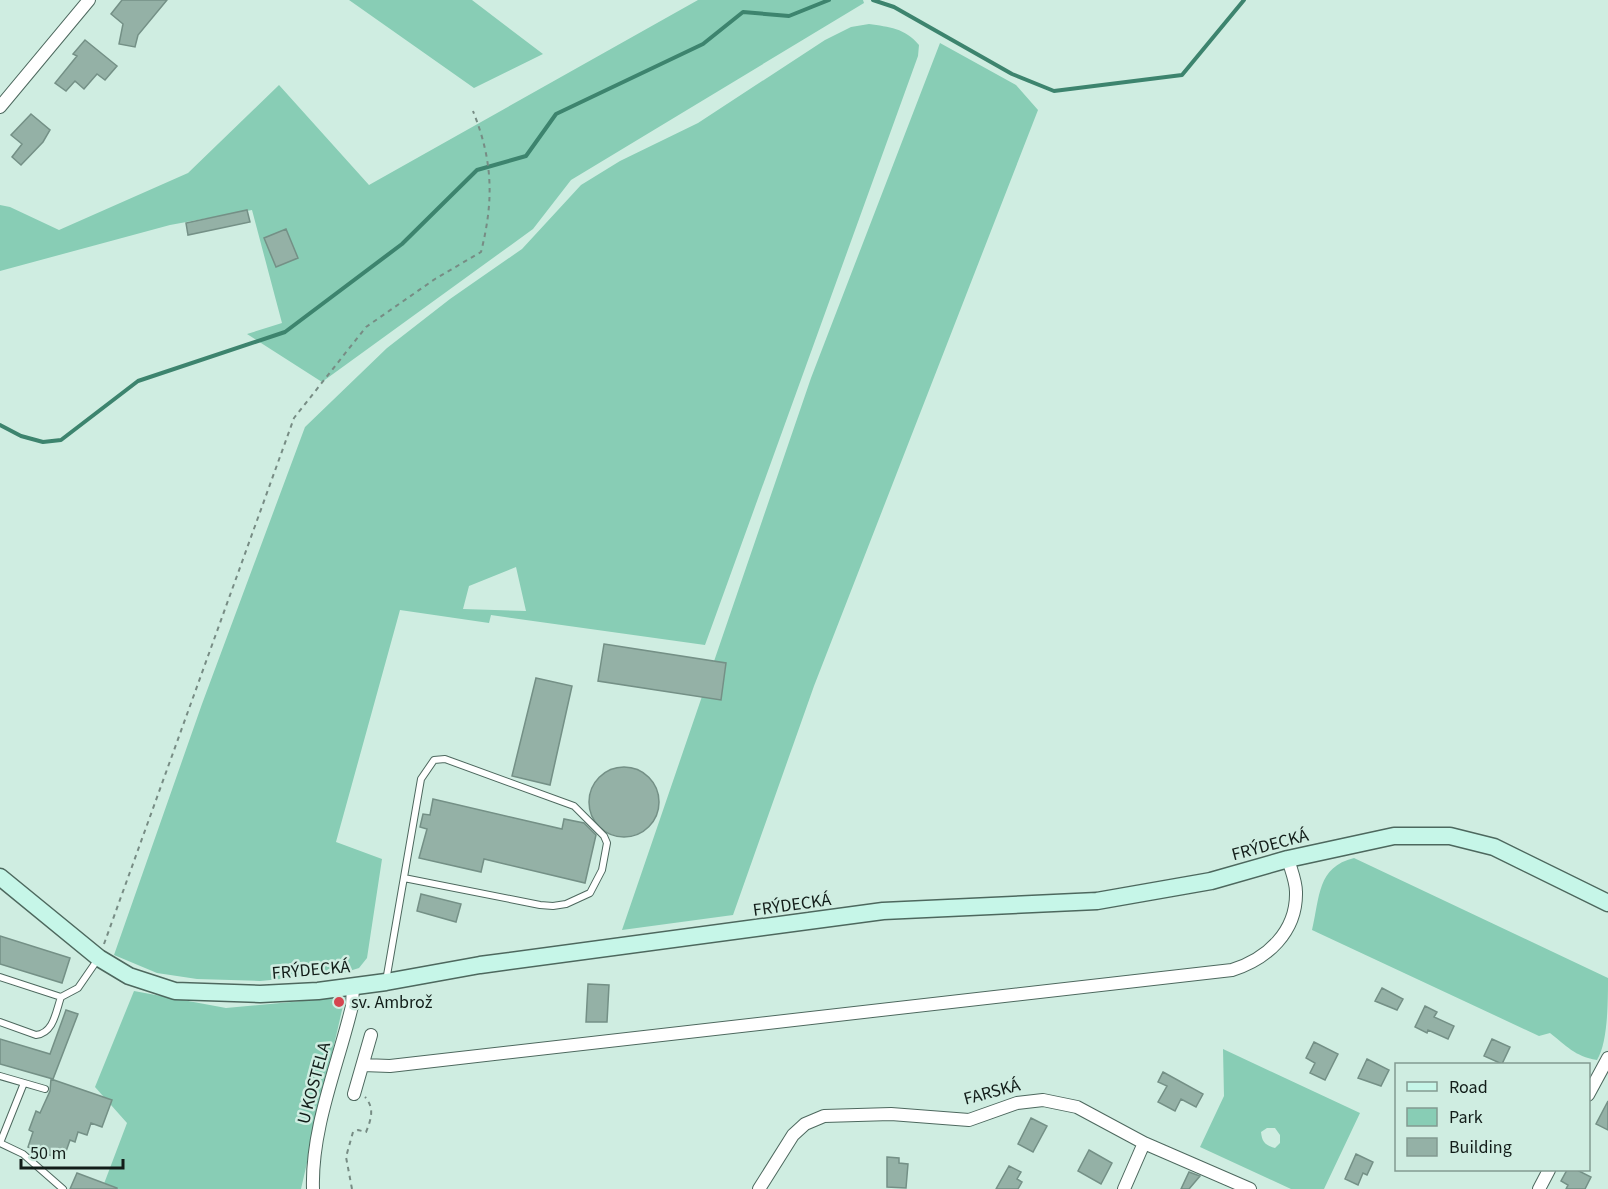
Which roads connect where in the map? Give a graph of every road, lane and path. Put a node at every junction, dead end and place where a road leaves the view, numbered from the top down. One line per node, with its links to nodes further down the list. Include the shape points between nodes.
1 (89, 0): 2 (street)
2 (0, 107)
3 (473, 111): 8 (path, via 482,133 491,187 490,214 481,252 366,327 294,418)
4 (1288, 860): 7 (street, FRÝDECKÁ, via 1394,836 1450,836 1515,855); 10 (street, FRÝDECKÁ, via 1211,881 1097,901 884,911 480,965); 16 (street, via 1296,889 1288,928 1265,955 1232,970 390,1066)
5 (0, 877): 8 (street, FRÝDECKÁ)
6 (404, 878): 6 (lane, via 540,905 566,904 590,893 602,870 607,843 574,806 445,759 434,760 421,779); 10 (lane)
7 (1608, 903)
8 (99, 958): 11 (street, FRÝDECKÁ, via 145,983 190,993 260,994); 12 (lane, via 78,988)
9 (0, 977): 12 (lane)
10 (386, 982): 11 (street, FRÝDECKÁ)
11 (353, 986): 26 (street, U KOSTELA, via 352,1006 320,1127 312,1168)
12 (61, 997): 13 (lane, via 50,1028 42,1035)
13 (0, 1022)
14 (371, 1035): 16 (street)
15 (1608, 1058): 20 (street)
16 (363, 1065): 21 (street)
17 (0, 1077): 18 (lane)
18 (24, 1083): 19 (lane); 22 (lane)
19 (45, 1089)
20 (1590, 1091)
21 (354, 1094): 27 (path, via 368,1099 372,1108 366,1132 353,1132 348,1141 346,1157)
22 (0, 1143): 25 (lane, via 23,1154)
23 (1144, 1143): 28 (street, FARSKÁ, via 1077,1107 1054,1101 1017,1103 969,1120 835,1114 812,1120 799,1129); 29 (street); 30 (street, FARSKÁ)
24 (1548, 1171): 31 (street)
25 (63, 1189)
26 (313, 1189)
27 (352, 1189)
28 (759, 1189)
29 (1124, 1189)
30 (1250, 1189)
31 (1539, 1189)

